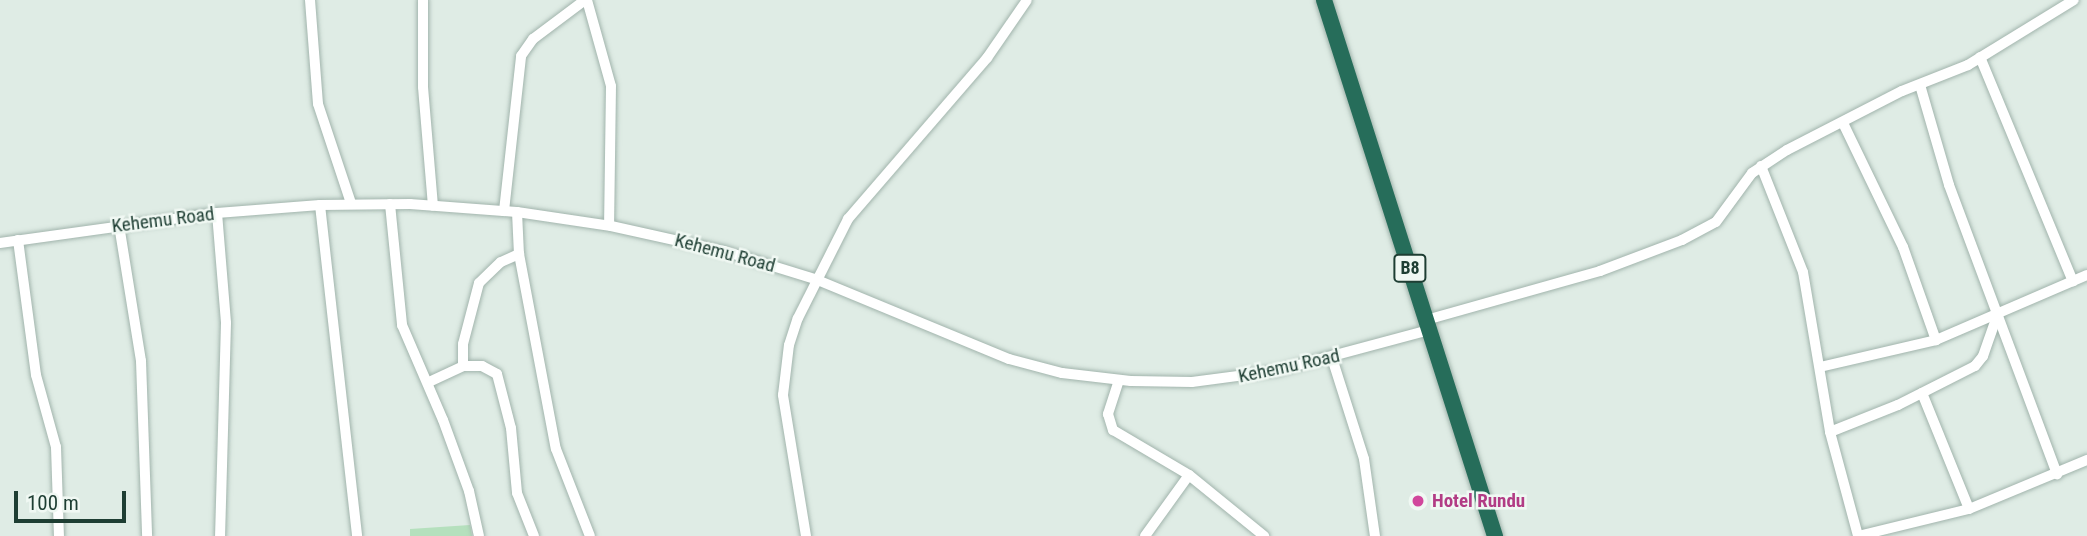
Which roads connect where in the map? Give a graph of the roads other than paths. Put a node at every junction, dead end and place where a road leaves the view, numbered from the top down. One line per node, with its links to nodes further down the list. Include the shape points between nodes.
1 (310, 0): 11 (street, via 318,104)
2 (423, 0): 14 (street, via 423,76)
3 (586, 0): 15 (street, via 533,39 521,56); 19 (street, via 611,86)
4 (1027, 0): 24 (street, via 981,66 848,219)
5 (1324, 0): 27 (highway, B8)
6 (2074, 0): 7 (street)
7 (1979, 57): 8 (street); 25 (street)
8 (1920, 85): 9 (street); 26 (street, via 1949,185)
9 (1843, 124): 10 (street); 28 (street, via 1903,247)
10 (1761, 166): 27 (street, Kehemu Road, via 1716,222 1682,240); 31 (street, via 1803,272)
11 (351, 203): 12 (street, Kehemu Road); 13 (street, Kehemu Road)
12 (390, 204): 14 (street, Kehemu Road); 33 (street, via 402,325)
13 (320, 205): 17 (street, Kehemu Road); 44 (street)
14 (433, 206): 15 (street, Kehemu Road)
15 (504, 211): 16 (street, Kehemu Road)
16 (517, 212): 19 (street, Kehemu Road); 22 (street)
17 (217, 213): 18 (street, Kehemu Road); 43 (street, via 226,323)
18 (119, 225): 20 (street, Kehemu Road); 42 (street, via 141,361)
19 (609, 225): 24 (street, Kehemu Road, via 724,251)
20 (18, 240): 21 (street, Kehemu Road); 41 (street, via 36,375 56,447)
21 (0, 243)
22 (519, 254): 30 (street, via 495,266 479,283 463,344); 47 (street, via 556,449)
23 (2087, 275): 25 (street)
24 (815, 279): 32 (street, Kehemu Road, via 1009,359 1062,373); 48 (street, via 789,345 783,395)
25 (2073, 281): 26 (street)
26 (1996, 316): 28 (street); 34 (street, via 1981,361); 37 (street)
27 (1427, 325): 29 (street, Kehemu Road); 52 (highway, B8)
28 (1936, 340): 31 (street)
29 (1332, 358): 32 (street, Kehemu Road, via 1228,379); 51 (street, via 1364,459)
30 (463, 366): 33 (street); 46 (street, via 482,366 497,374 511,428 517,493)
31 (1819, 367): 35 (street)
32 (1119, 380): 38 (street, via 1108,425)
33 (429, 382): 45 (street, via 469,491)
34 (1922, 393): 35 (street); 39 (street)
35 (1830, 432): 53 (street)
36 (2087, 460): 37 (street)
37 (2057, 474): 39 (street)
38 (1189, 475): 49 (street); 50 (street)
39 (1969, 509): 40 (street)
40 (1912, 523): 53 (street); 54 (street)
41 (59, 536)
42 (147, 536)
43 (220, 536)
44 (357, 536)
45 (479, 536)
46 (534, 536)
47 (590, 536)
48 (806, 536)
49 (1145, 536)
50 (1264, 536)
51 (1375, 536)
52 (1495, 536)
53 (1858, 536)
54 (1918, 536)

